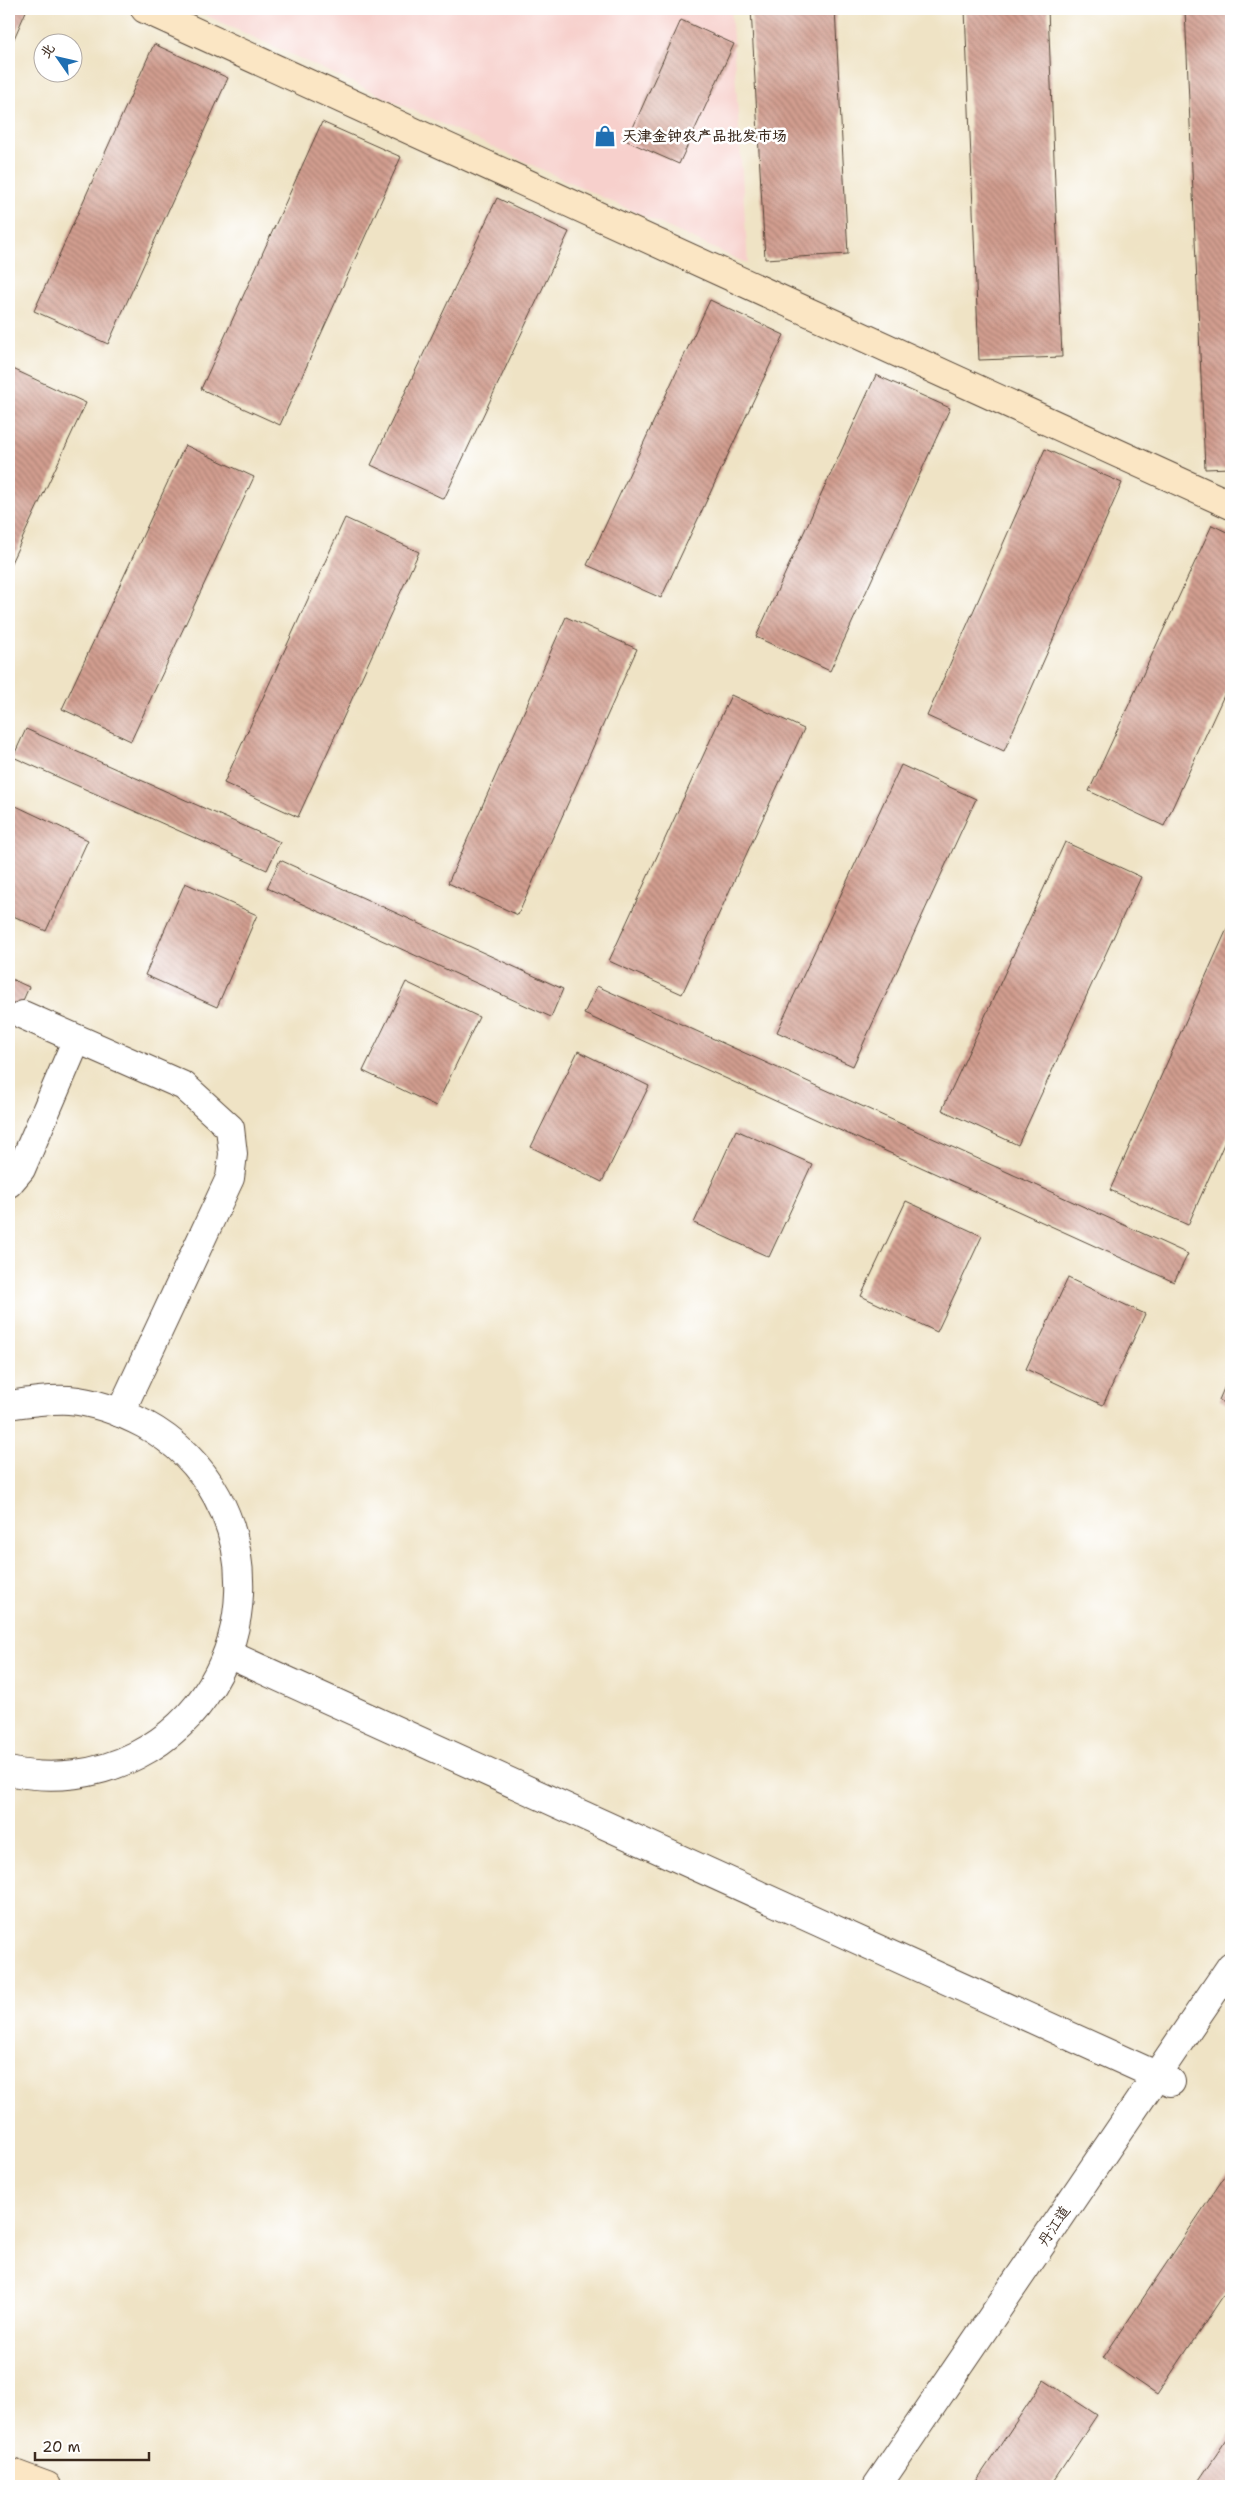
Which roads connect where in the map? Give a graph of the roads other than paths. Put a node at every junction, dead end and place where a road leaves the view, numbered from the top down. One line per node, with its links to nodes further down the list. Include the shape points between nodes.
1 (145, 9): 2 (street)
2 (1231, 505)
3 (22, 1015): 4 (street)
4 (77, 1039): 5 (street, via 21,1169); 7 (street, via 184,1086 230,1128 233,1154 230,1178)
5 (9, 1183)
6 (9, 1405): 7 (street, via 39,1400 70,1400)
7 (120, 1412): 8 (street, via 156,1431 180,1450 201,1472 218,1498 238,1556 240,1587 238,1618)
8 (228, 1654): 9 (street, via 198,1706 166,1737 147,1750 120,1763 85,1773 40,1776); 12 (street)
9 (9, 1771)
10 (1231, 1966): 12 (street, 丹江道)
11 (1231, 1994): 12 (street, 丹江道)
12 (1164, 2079): 15 (street, 丹江道); 16 (street, 丹江道)
13 (9, 2472): 14 (street)
14 (47, 2486)
15 (877, 2486)
16 (897, 2486)

